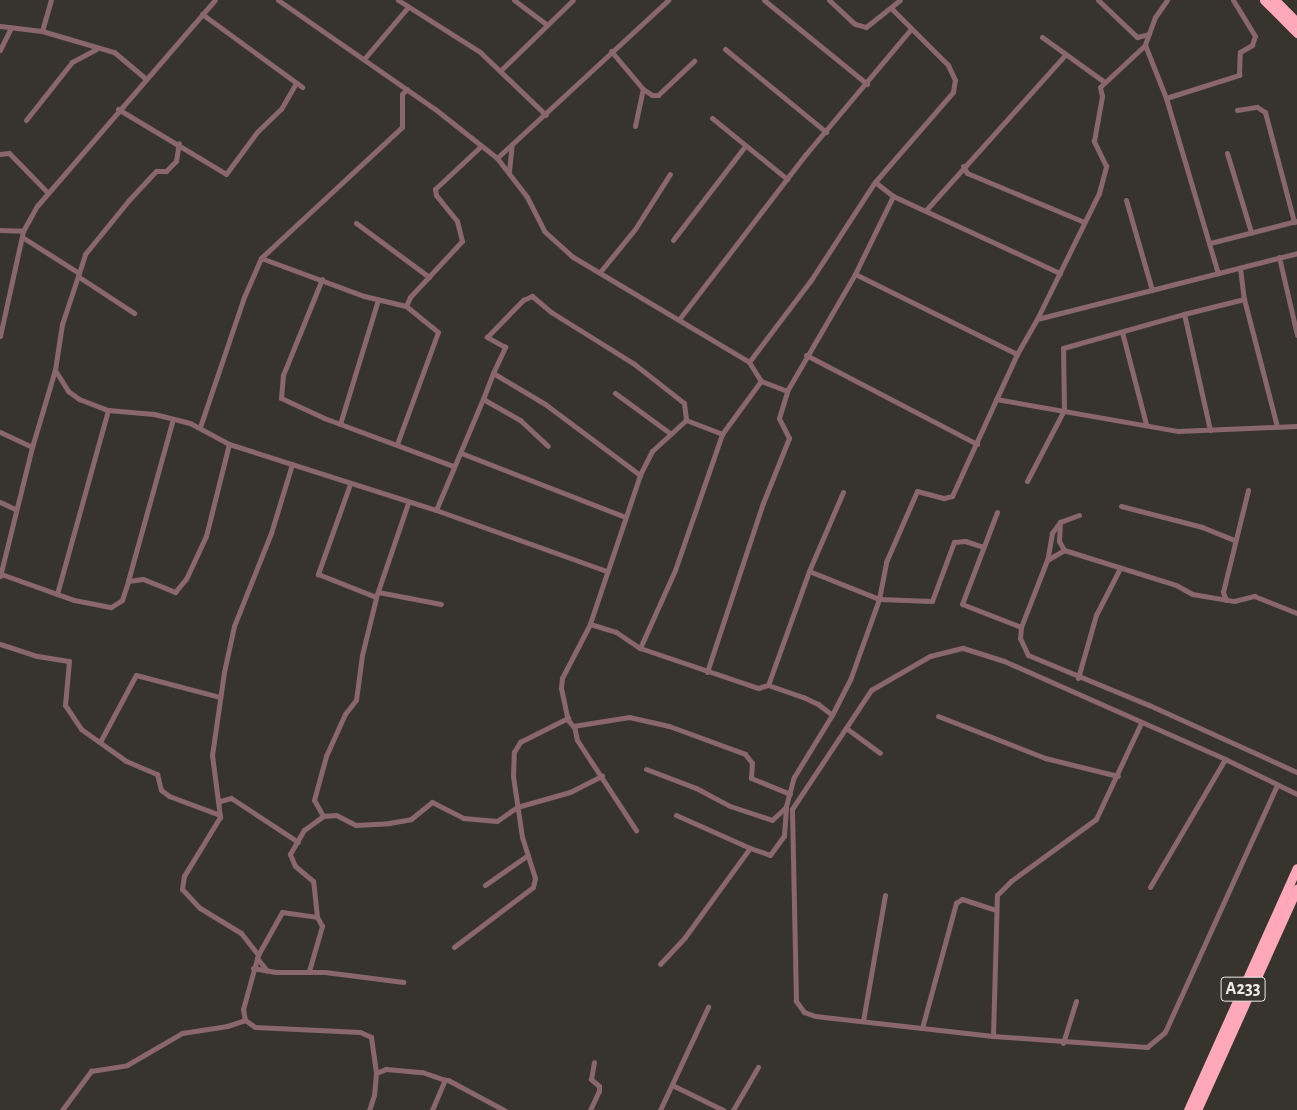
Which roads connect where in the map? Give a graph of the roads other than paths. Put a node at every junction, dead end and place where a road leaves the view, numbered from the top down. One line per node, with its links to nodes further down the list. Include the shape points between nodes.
1 (51, 0): 24 (street)
2 (215, 0): 18 (street)
3 (278, 0): 34 (street)
4 (398, 0): 16 (street)
5 (514, 0): 20 (street)
6 (573, 0): 20 (street)
7 (668, 0): 32 (street)
8 (764, 0): 40 (street)
9 (830, 0): 17 (street, via 855,24 866,27)
10 (900, 0): 17 (street)
11 (1098, 0): 25 (street, via 1137,37)
12 (1167, 0): 25 (street, via 1154,17)
13 (1234, 0): 44 (street, via 1255,36 1252,45 1240,52 1240,75)
14 (1264, 0): 26 (highway)
15 (1275, 0): 19 (highway)
16 (408, 6): 34 (street); 36 (street, via 436,25 447,28)
17 (890, 8): 23 (street)
18 (202, 14): 37 (street); 39 (street)
19 (1297, 22)
20 (546, 24): 36 (street)
21 (0, 26): 22 (street)
22 (11, 27): 24 (street); 31 (street)
23 (911, 28): 40 (street); 63 (street, via 948,65 954,75 955,86)
24 (42, 31): 29 (street)
25 (1149, 34): 28 (street)
26 (1297, 34)
27 (1042, 37): 33 (street)
28 (1145, 45): 38 (street); 44 (street)
29 (96, 49): 37 (street, via 114,52); 49 (street, via 72,62)
30 (725, 49): 51 (street)
31 (0, 50)
32 (611, 51): 43 (street); 47 (street)
33 (1065, 55): 38 (street); 59 (street)
34 (364, 59): 42 (street)
35 (694, 61): 43 (street, via 658,95 652,96)
36 (501, 70): 47 (street)
37 (145, 78): 45 (street)
38 (1103, 81): 69 (street, via 1094,133 1106,166 1099,193)
39 (296, 83): 41 (street); 52 (street, via 281,109 257,132 226,174)
40 (867, 84): 51 (street)
41 (302, 87)
42 (407, 89): 54 (street); 78 (street, via 402,94 402,127)
43 (643, 89): 50 (street)
44 (1166, 98): 75 (street)
45 (118, 110): 52 (street); 64 (street)
46 (1237, 110): 68 (street, via 1257,107 1265,112)
47 (546, 114): 53 (street)
48 (712, 118): 55 (street)
49 (26, 120)
50 (636, 126)
51 (826, 132): 62 (street)
52 (179, 143): 84 (street, via 176,162 166,171 156,171 128,201 85,254)
53 (512, 144): 58 (street); 60 (street)
54 (481, 146): 58 (street); 85 (street, via 435,189 436,195 457,221 462,235 458,246)
55 (746, 146): 62 (street); 74 (street)
56 (1227, 153): 72 (street)
57 (0, 154): 64 (street, via 9,154)
58 (497, 158): 60 (street)
59 (963, 166): 67 (street); 69 (street, via 967,173)
60 (509, 171): 80 (street, via 544,231 573,257)
61 (670, 174): 80 (street, via 635,229)
62 (787, 179): 93 (street)
63 (876, 182): 65 (street); 100 (street, via 811,280)
64 (48, 193): 73 (street)
65 (893, 196): 67 (street); 83 (street)
66 (1126, 200): 87 (street)
67 (926, 210): 81 (street)
68 (1295, 221): 72 (street)
69 (1084, 222): 81 (street)
70 (356, 223): 85 (street)
71 (0, 230): 73 (street)
72 (1252, 232): 75 (street)
73 (22, 234): 84 (street); 97 (street)
74 (673, 240)
75 (1210, 243): 82 (street)
76 (1297, 253): 77 (street)
77 (1279, 257): 79 (street); 96 (street)
78 (261, 258): 86 (street); 115 (street, via 244,297)
79 (1240, 268): 82 (street); 88 (street)
80 (600, 272): 93 (street)
81 (1060, 273): 94 (street)
82 (1218, 273): 87 (street)
83 (855, 274): 98 (street); 99 (street)
84 (79, 275): 91 (street); 101 (street, via 62,324)
85 (429, 276): 90 (street)
86 (322, 279): 89 (street); 112 (street, via 283,375 281,398)
87 (1152, 290): 94 (street)
88 (1244, 298): 92 (street); 116 (street)
89 (378, 300): 90 (street); 112 (street, via 352,374)
90 (406, 306): 122 (street, via 438,332)
91 (134, 313)
92 (1184, 314): 95 (street); 117 (street)
93 (680, 318): 100 (street)
94 (1037, 319): 98 (street)
95 (1122, 332): 109 (street, via 1063,348); 113 (street)
96 (1297, 335)
97 (0, 336)
98 (1017, 354): 107 (street)
99 (806, 355): 104 (street); 123 (street)
100 (749, 362): 103 (street)
101 (55, 370): 108 (street, via 68,391); 125 (street)
102 (493, 373): 106 (street); 111 (street, via 505,347 487,337 523,300 532,296 551,312 633,363 684,403); 129 (street, via 545,404)
103 (761, 381): 104 (street); 120 (street)
104 (787, 391): 163 (street, via 779,418 789,438 763,502)
105 (615, 393): 119 (street)
106 (483, 399): 124 (street, via 520,420); 126 (street)
107 (996, 399): 109 (street); 123 (street)
108 (108, 410): 110 (street); 153 (street)
109 (1064, 410): 113 (street); 130 (street)
110 (173, 419): 115 (street); 151 (street)
111 (686, 420): 119 (street); 120 (street)
112 (340, 424): 122 (street)
113 (1146, 424): 117 (street, via 1178,431)
114 (1297, 426): 116 (street)
115 (200, 427): 121 (street)
116 (1277, 427): 117 (street)
117 (1210, 430)
118 (0, 432): 125 (street)
119 (671, 434): 129 (street, via 652,451)
120 (722, 434): 162 (street, via 675,570)
121 (229, 444): 127 (street); 151 (street, via 206,536 186,578 175,592 143,579)
122 (397, 444): 128 (street)
123 (977, 444): 155 (street, via 952,496 944,498 917,491 886,562)
124 (548, 446)
125 (32, 447): 137 (street)
126 (461, 453): 128 (street); 141 (street)
127 (292, 464): 131 (street); 166 (street, via 271,533 234,626)
128 (453, 466): 138 (street)
129 (640, 475): 141 (street)
130 (1027, 481)
131 (350, 484): 135 (street); 152 (street, via 318,574 376,597)
132 (1248, 490): 143 (street)
133 (843, 492): 149 (street)
134 (0, 502): 137 (street)
135 (408, 503): 138 (street); 152 (street)
136 (1121, 506): 143 (street, via 1202,527)
137 (15, 510): 150 (street)
138 (436, 510): 148 (street)
139 (997, 512): 144 (street)
140 (1079, 515): 142 (street)
141 (625, 517): 148 (street)
142 (1060, 522): 145 (street, via 1059,541); 146 (street, via 1052,534)
143 (1235, 540): 156 (street, via 1223,592)
144 (983, 547): 155 (street, via 965,541 954,542 932,600); 160 (street, via 962,604)
145 (1064, 550): 146 (street); 147 (street)
146 (1047, 560): 160 (street)
147 (1120, 568): 156 (street, via 1176,585 1192,594); 164 (street, via 1096,615)
148 (606, 571): 159 (street)
149 (809, 571): 155 (street); 165 (street)
150 (1, 576): 153 (street)
151 (128, 580): 153 (street, via 122,600 111,607)
152 (378, 592): 157 (street)
153 (57, 594)
154 (376, 598): 188 (street, via 362,655 356,700 345,714 326,756 314,800)
155 (879, 599): 167 (street, via 850,680)
156 (1226, 600): 158 (street, via 1254,596)
157 (441, 604)
158 (1297, 613)
159 (590, 624): 162 (street, via 616,632); 169 (street, via 562,678)
160 (1020, 627): 164 (street, via 1020,638 1028,655)
161 (0, 644): 173 (street, via 37,656 69,661 65,705 82,729)
162 (640, 648): 163 (street)
163 (707, 672): 165 (street, via 758,688)
164 (1078, 678): 177 (street, via 1149,705)
165 (768, 686): 167 (street, via 818,704)
166 (220, 697): 173 (street, via 136,675); 183 (street, via 212,755)
167 (832, 715): 181 (street, via 794,777)
168 (938, 716): 179 (street, via 1045,758)
169 (568, 718): 171 (street); 185 (street, via 520,742 514,752 513,776)
170 (1140, 723): 172 (street, via 1004,661 963,648 930,656 872,690); 175 (street); 179 (street)
171 (574, 726): 178 (street, via 577,740); 181 (street, via 629,717 669,726 745,754 752,763 751,778)
172 (846, 728): 174 (street); 210 (street, via 792,809 794,994 799,1008 815,1016)
173 (100, 742): 186 (street, via 126,761 157,774 161,790 169,796)
174 (880, 753)
175 (1225, 759): 180 (street); 195 (street)
176 (646, 769): 184 (street, via 696,788 730,806 772,820)
177 (1297, 772)
178 (602, 776): 185 (street, via 570,792); 189 (street)
179 (1118, 776): 198 (street, via 1096,819 1003,888 998,894)
180 (1277, 785): 182 (street); 213 (street, via 1165,1032 1147,1047)
181 (790, 794): 184 (street)
182 (1297, 794)
183 (220, 801): 186 (street); 190 (street, via 231,798)
184 (786, 806): 191 (street, via 784,836 773,852 770,855)
185 (518, 807): 188 (street, via 497,821 463,818 432,802 411,819 389,823 356,825 336,815); 192 (street)
186 (220, 815): 201 (street, via 197,860 184,876 182,889 200,908 241,934)
187 (676, 815): 191 (street)
188 (323, 816): 190 (street, via 304,830)
189 (636, 830)
190 (298, 842): 199 (street, via 290,854 295,866 313,881)
191 (750, 848): 202 (street)
192 (528, 855): 194 (street); 200 (street, via 535,878 533,887)
193 (1297, 868): 227 (highway, A233)
194 (485, 886)
195 (1150, 887)
196 (1297, 889): 228 (highway, A233)
197 (885, 895): 210 (street)
198 (996, 910): 211 (street, via 962,899 956,902); 212 (street)
199 (317, 917): 201 (street, via 282,912); 205 (street, via 322,926)
200 (454, 947)
201 (257, 957): 203 (street); 204 (street)
202 (660, 964)
203 (253, 968): 204 (street); 209 (street, via 243,1009)
204 (267, 971): 205 (street)
205 (309, 971): 206 (street)
206 (403, 982)
207 (1076, 1001): 213 (street)
208 (708, 1007): 218 (street)
209 (245, 1020): 216 (street, via 255,1027 360,1032 371,1037); 220 (street, via 182,1033 126,1065 91,1071)
210 (863, 1020): 211 (street)
211 (922, 1028): 212 (street)
212 (993, 1036): 213 (street)
213 (1063, 1042)
214 (594, 1062): 223 (street, via 591,1079 600,1091)
215 (758, 1066): 226 (street)
216 (376, 1073): 217 (street, via 386,1069 422,1072); 221 (street)
217 (445, 1080): 219 (street); 222 (street)
218 (672, 1085): 224 (street); 225 (street)
219 (501, 1109)
220 (62, 1110)
221 (369, 1110)
222 (432, 1110)
223 (590, 1110)
224 (660, 1110)
225 (723, 1110)
226 (733, 1110)
227 (1188, 1110)
228 (1197, 1110)

